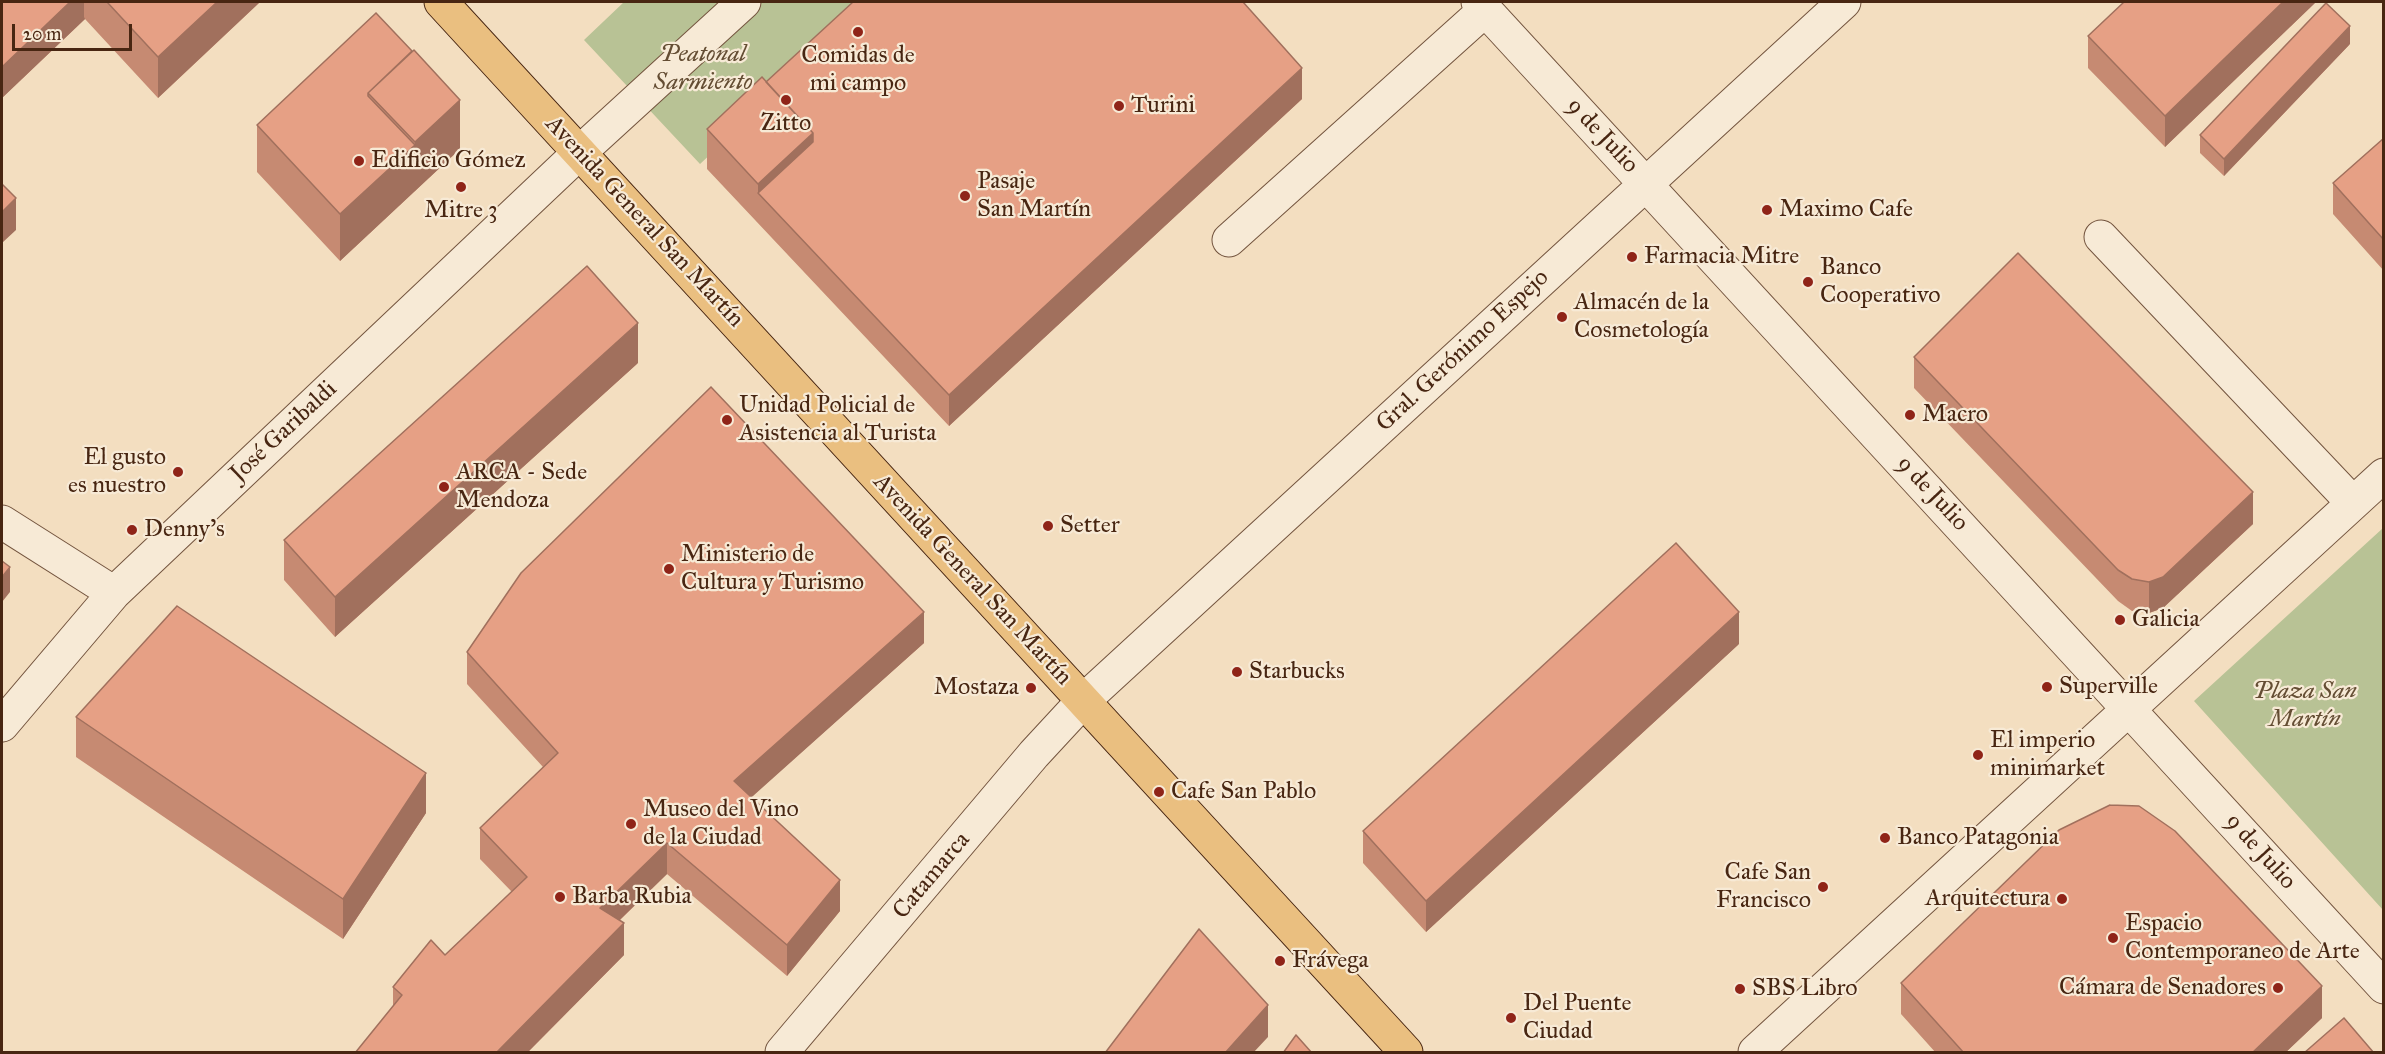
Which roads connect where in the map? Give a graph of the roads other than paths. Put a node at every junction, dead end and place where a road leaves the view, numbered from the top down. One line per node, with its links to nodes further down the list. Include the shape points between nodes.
1 (441, 2): 5 (main road, Avenida General San Martín)
2 (744, 2): 5 (street, José Garibaldi)
3 (1844, 2): 6 (street, Gral. Gerónimo Espejo)
4 (1482, 6): 6 (street, 9 de Julio); 8 (street)
5 (580, 152): 12 (street, José Garibaldi); 13 (main road, Avenida General San Martín)
6 (1646, 184): 13 (street, Gral. Gerónimo Espejo); 14 (street, 9 de Julio)
7 (2101, 237): 10 (street)
8 (1229, 240)
9 (2384, 475): 10 (street)
10 (2353, 503): 14 (street)
11 (2, 522): 12 (street)
12 (114, 592): 15 (street, José Garibaldi)
13 (1083, 701): 17 (street, Catamarca); 18 (main road, Avenida General San Martín)
14 (2130, 708): 16 (street, 9 de Julio); 19 (street)
15 (2, 725)
16 (2384, 987)
17 (782, 1053)
18 (1406, 1053)
19 (1755, 1053)

